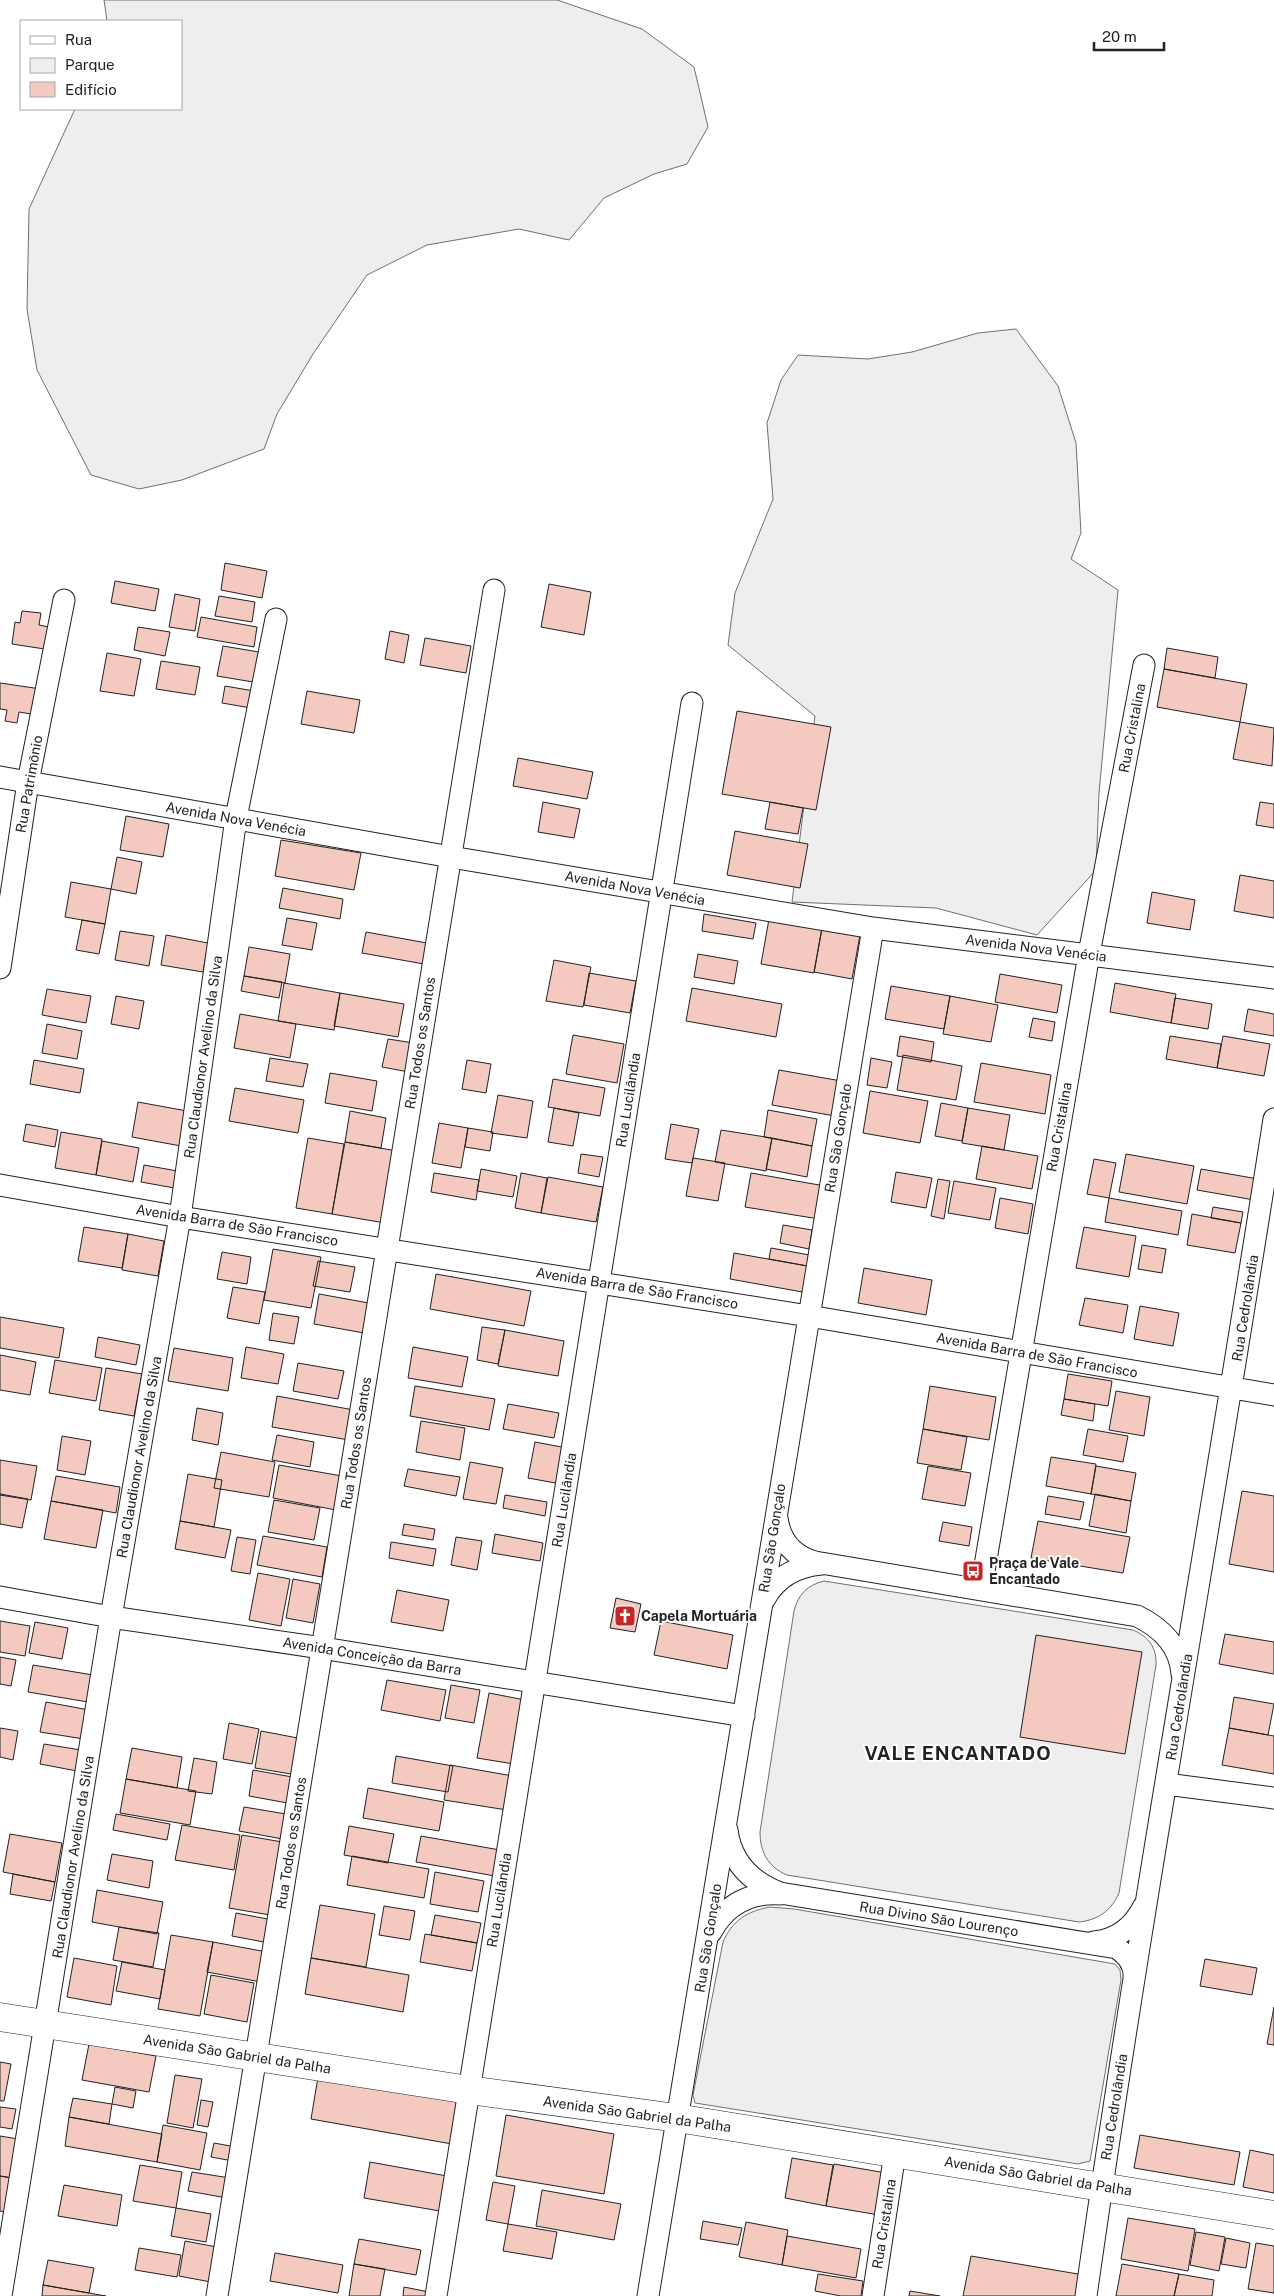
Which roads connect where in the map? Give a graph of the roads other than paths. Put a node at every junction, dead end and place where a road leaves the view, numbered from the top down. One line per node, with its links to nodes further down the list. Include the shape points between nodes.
1 (494, 590): 9 (street, Rua Todos os Santos)
2 (64, 600): 7 (street, Rua Patrimônio)
3 (276, 619): 8 (street, Rua Claudionor Avelino da Silva)
4 (1144, 665): 12 (street, Rua Cristalina)
5 (692, 703): 10 (street, Rua Lucilândia)
6 (0, 777): 7 (street, Avenida Nova Venécia)
7 (28, 782): 8 (street, Avenida Nova Venécia); 13 (street, Rua Patrimônio)
8 (236, 818): 9 (street, Avenida Nova Venécia); 17 (street, Rua Claudionor Avelino da Silva)
9 (451, 857): 10 (street, Avenida Nova Venécia); 18 (street, Rua Todos os Santos)
10 (662, 893): 11 (street, Avenida Nova Venécia); 19 (street, Rua Lucilândia)
11 (873, 928): 12 (street, Avenida Nova Venécia); 20 (street, Rua São Gonçalo)
12 (1089, 954): 14 (street, Avenida Nova Venécia); 21 (street, Rua Cristalina)
13 (0, 968)
14 (1274, 978)
15 (1274, 1119): 22 (street, Rua Cedrolândia)
16 (0, 1185): 17 (street, Avenida Barra de São Francisco)
17 (180, 1217): 18 (street, Avenida Barra de São Francisco); 29 (street, Rua Claudionor Avelino da Silva)
18 (387, 1248): 19 (street, Avenida Barra de São Francisco); 30 (street, Rua Todos os Santos)
19 (599, 1282): 20 (street, Avenida Barra de São Francisco); 31 (street, Rua Lucilândia)
20 (809, 1316): 21 (street, Avenida Barra de São Francisco); 24 (street, Rua São Gonçalo)
21 (1021, 1352): 22 (street, Avenida Barra de São Francisco); 26 (street, Rua Cristalina)
22 (1232, 1388): 23 (street, Avenida Barra de São Francisco); 32 (street, Rua Cedrolândia)
23 (1274, 1394)
24 (777, 1507): 25 (street, via 778,1528 788,1546 805,1559); 28 (street, Rua São Gonçalo)
25 (837, 1566): 26 (street); 28 (street, via 808,1565 795,1570 776,1584)
26 (981, 1589): 32 (street, via 1137,1616 1162,1631 1171,1643 1180,1663)
27 (0, 1596): 29 (street, Avenida Conceição da Barra)
28 (762, 1603): 33 (street, Rua São Gonçalo)
29 (111, 1617): 30 (street, Avenida Conceição da Barra); 43 (street, Rua Claudionor Avelino da Silva)
30 (322, 1648): 31 (street, Avenida Conceição da Barra); 44 (street, Rua Todos os Santos)
31 (534, 1682): 33 (street, Avenida Conceição da Barra); 45 (street, Rua Lucilândia)
32 (1183, 1684): 34 (street, Rua Cedrolândia)
33 (744, 1716): 36 (street, Rua São Gonçalo)
34 (1166, 1784): 35 (street); 38 (street, Rua Cedrolândia)
35 (1274, 1798)
36 (727, 1819): 37 (street, Rua Divino São Lourenço, via 730,1845 742,1868 766,1887); 39 (street, Rua São Gonçalo)
37 (794, 1895): 39 (street, Rua Divino São Lourenço, via 769,1893 735,1904 718,1920); 40 (street, Rua Divino São Lourenço)
38 (1147, 1897): 40 (street, Rua Divino São Lourenço, via 1138,1917 1123,1932 1110,1939); 41 (street, Rua Cedrolândia)
39 (707, 1941): 46 (street, Rua São Gonçalo)
40 (1083, 1942): 41 (street, Rua Divino São Lourenço, via 1117,1948 1126,1954 1134,1972)
41 (1133, 1982): 48 (street, Rua Cedrolândia)
42 (0, 2017): 43 (main road, Avenida São Gabriel da Palha)
43 (47, 2025): 44 (main road, Avenida São Gabriel da Palha); 50 (street, Rua Claudionor Avelino da Silva)
44 (256, 2057): 45 (main road, Avenida São Gabriel da Palha); 51 (street, Rua Todos os Santos)
45 (469, 2090): 46 (main road, Avenida São Gabriel da Palha); 52 (street, Rua Lucilândia)
46 (677, 2118): 47 (main road, Avenida São Gabriel da Palha); 53 (street, Rua São Gonçalo)
47 (895, 2153): 48 (main road, Avenida São Gabriel da Palha); 54 (street, Rua Cristalina)
48 (1101, 2186): 49 (main road, Avenida São Gabriel da Palha); 55 (street, Rua Cedrolândia)
49 (1274, 2215)
50 (1, 2296)
51 (217, 2296)
52 (436, 2296)
53 (648, 2296)
54 (873, 2296)
55 (1086, 2296)

